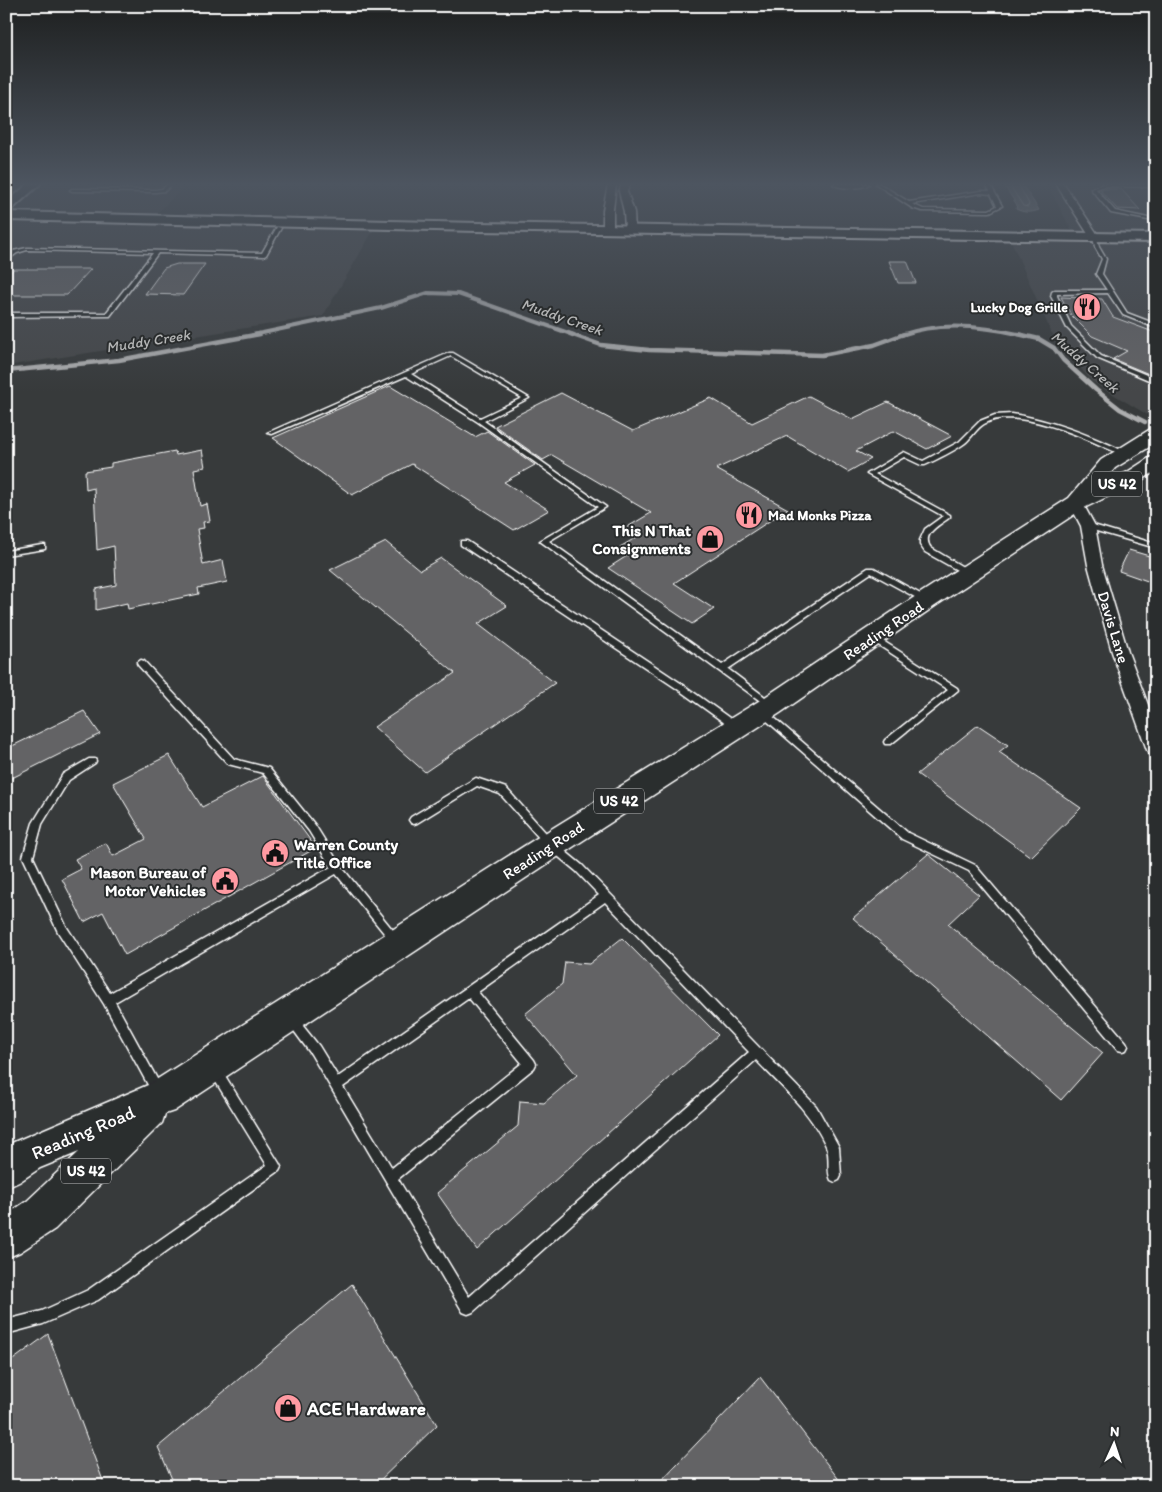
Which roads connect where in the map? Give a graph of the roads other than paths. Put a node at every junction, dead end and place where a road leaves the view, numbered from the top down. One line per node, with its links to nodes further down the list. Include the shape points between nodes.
1 (156, 254): 6 (lane, via 108,315)
2 (215, 254): 3 (lane)
3 (265, 254)
4 (1100, 254): 5 (lane, via 1104,259 1099,274)
5 (1110, 291): 7 (lane, via 1125,314); 9 (lane, via 1063,290 1055,292 1054,296 1069,327 1100,358)
6 (6, 315)
7 (1156, 326)
8 (406, 374): 10 (lane); 10 (lane, via 451,354 526,398); 11 (lane)
9 (1156, 381)
10 (480, 421): 24 (lane, via 603,507 544,541)
11 (270, 433)
12 (1156, 434): 13 (main road, Reading Road / US 42)
13 (1124, 454): 15 (main road, Reading Road / US 42, via 1108,464); 20 (lane, via 1055,426 1005,415 982,422 967,439 923,464 904,454 870,474 948,516 924,533 923,545)
14 (1156, 462): 15 (main road, Reading Road / US 42)
15 (1082, 514): 17 (lane); 20 (main road, Reading Road / US 42); 28 (street, Davis Lane, via 1120,652)
16 (464, 542): 26 (lane)
17 (1156, 546)
18 (42, 547): 19 (lane)
19 (6, 553)
20 (969, 573): 21 (main road, Reading Road / US 42)
21 (927, 600): 22 (main road, Reading Road / US 42); 24 (lane, via 871,570)
22 (872, 637): 25 (main road, Reading Road / US 42); 27 (lane, via 954,690)
23 (141, 663): 32 (lane, via 231,762 266,770 312,828)
24 (722, 669): 25 (lane)
25 (766, 708): 26 (main road, Reading Road / US 42); 38 (lane, via 905,836 972,868)
26 (736, 727): 31 (main road, Reading Road / US 42)
27 (888, 742)
28 (1156, 750)
29 (92, 761): 36 (lane, via 66,778 38,824 28,857 62,928)
30 (414, 820): 31 (lane, via 476,782 503,791)
31 (551, 845): 33 (lane); 34 (main road, Reading Road / US 42)
32 (337, 868): 34 (lane); 36 (lane)
33 (606, 896): 35 (lane); 39 (lane)
34 (399, 943): 37 (main road, Reading Road / US 42)
35 (470, 991): 41 (lane); 45 (lane, via 530,1064)
36 (108, 1000): 42 (lane)
37 (288, 1016): 40 (main road, Reading Road / US 42); 41 (lane, via 315,1050)
38 (1122, 1046)
39 (757, 1052): 44 (lane, via 812,1110 833,1147); 45 (lane, via 468,1307)
40 (212, 1065): 42 (main road, Reading Road / US 42); 47 (lane, via 276,1167 93,1295 43,1317)
41 (336, 1085): 45 (lane)
42 (161, 1098): 43 (main road, Reading Road / US 42, via 27,1156); 46 (main road, Reading Road / US 42, via 40,1215)
43 (6, 1169)
44 (835, 1176)
45 (391, 1178)
46 (6, 1238)
47 (6, 1327)

